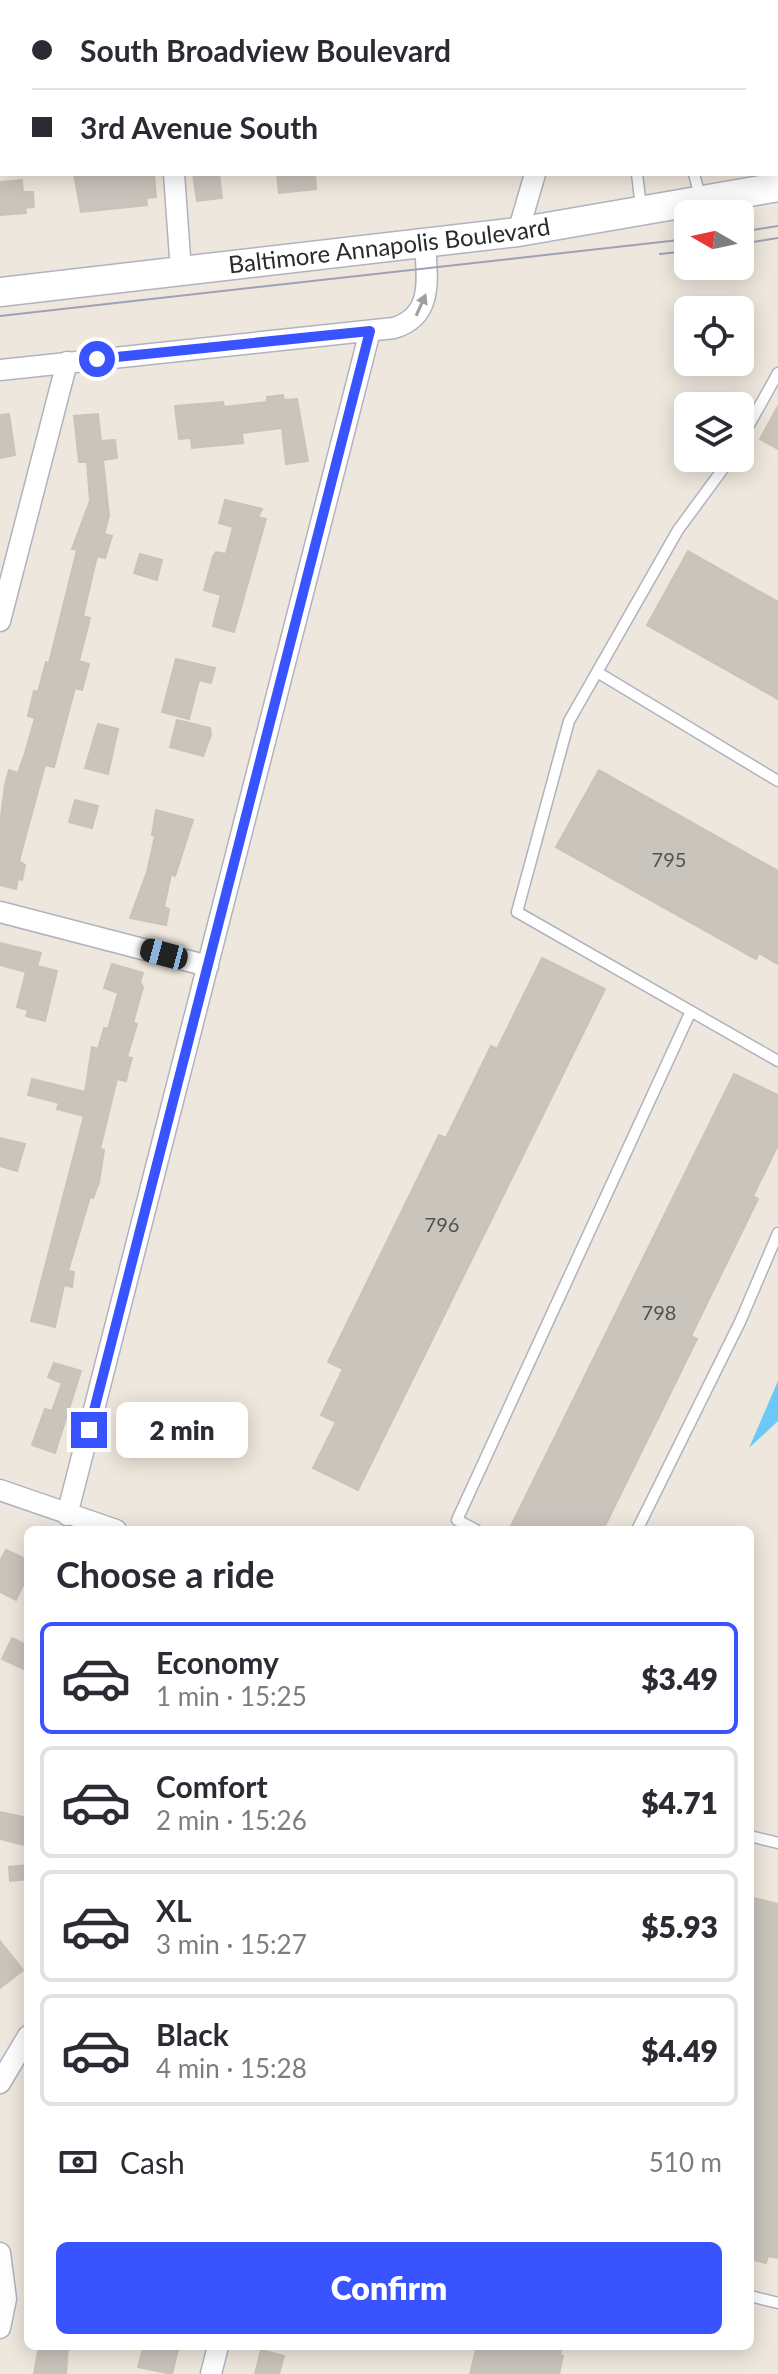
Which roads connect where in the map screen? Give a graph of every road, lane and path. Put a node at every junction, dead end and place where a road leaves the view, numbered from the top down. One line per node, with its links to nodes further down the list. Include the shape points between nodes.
1 (174, 176): 12 (street)
2 (534, 176): 10 (street)
3 (637, 176): 9 (lane)
4 (695, 176): 6 (lane)
5 (777, 183): 7 (main road, Baltimore Annapolis Boulevard)
6 (701, 200)
7 (710, 200)
8 (674, 207): 9 (main road, Baltimore Annapolis Boulevard)
9 (642, 213): 10 (main road, Baltimore Annapolis Boulevard)
10 (518, 232): 11 (main road, Baltimore Annapolis Boulevard)
11 (425, 244): 12 (main road, Baltimore Annapolis Boulevard); 14 (street, one-way to 11, via 408,324 422,308 427,288)
12 (181, 271): 13 (main road, Baltimore Annapolis Boulevard)
13 (0, 292)
14 (370, 331): 15 (street); 24 (street)
15 (67, 362): 16 (street); 20 (street)
16 (0, 370)
17 (778, 373): 18 (lane)
18 (754, 416)
19 (721, 472): 21 (lane, via 678,530)
20 (0, 621)
21 (597, 672): 22 (lane); 25 (lane, via 569,721 517,912)
22 (778, 781)
23 (0, 912): 24 (street)
24 (208, 966): 29 (street)
25 (691, 1011): 26 (lane); 31 (lane, via 457,1520)
26 (778, 1061)
27 (778, 1233): 32 (lane)
28 (2, 1493): 29 (street)
29 (67, 1515): 30 (street)
30 (103, 1526)
31 (468, 1526)
32 (639, 1526)
33 (754, 1837): 34 (lane)
34 (778, 1843)
35 (24, 2043): 36 (street)
36 (0, 2083)
37 (0, 2253): 40 (street, via 6,2299)
38 (754, 2297): 39 (lane)
39 (778, 2303)
40 (0, 2328)
41 (217, 2350): 42 (street)
42 (211, 2374)

